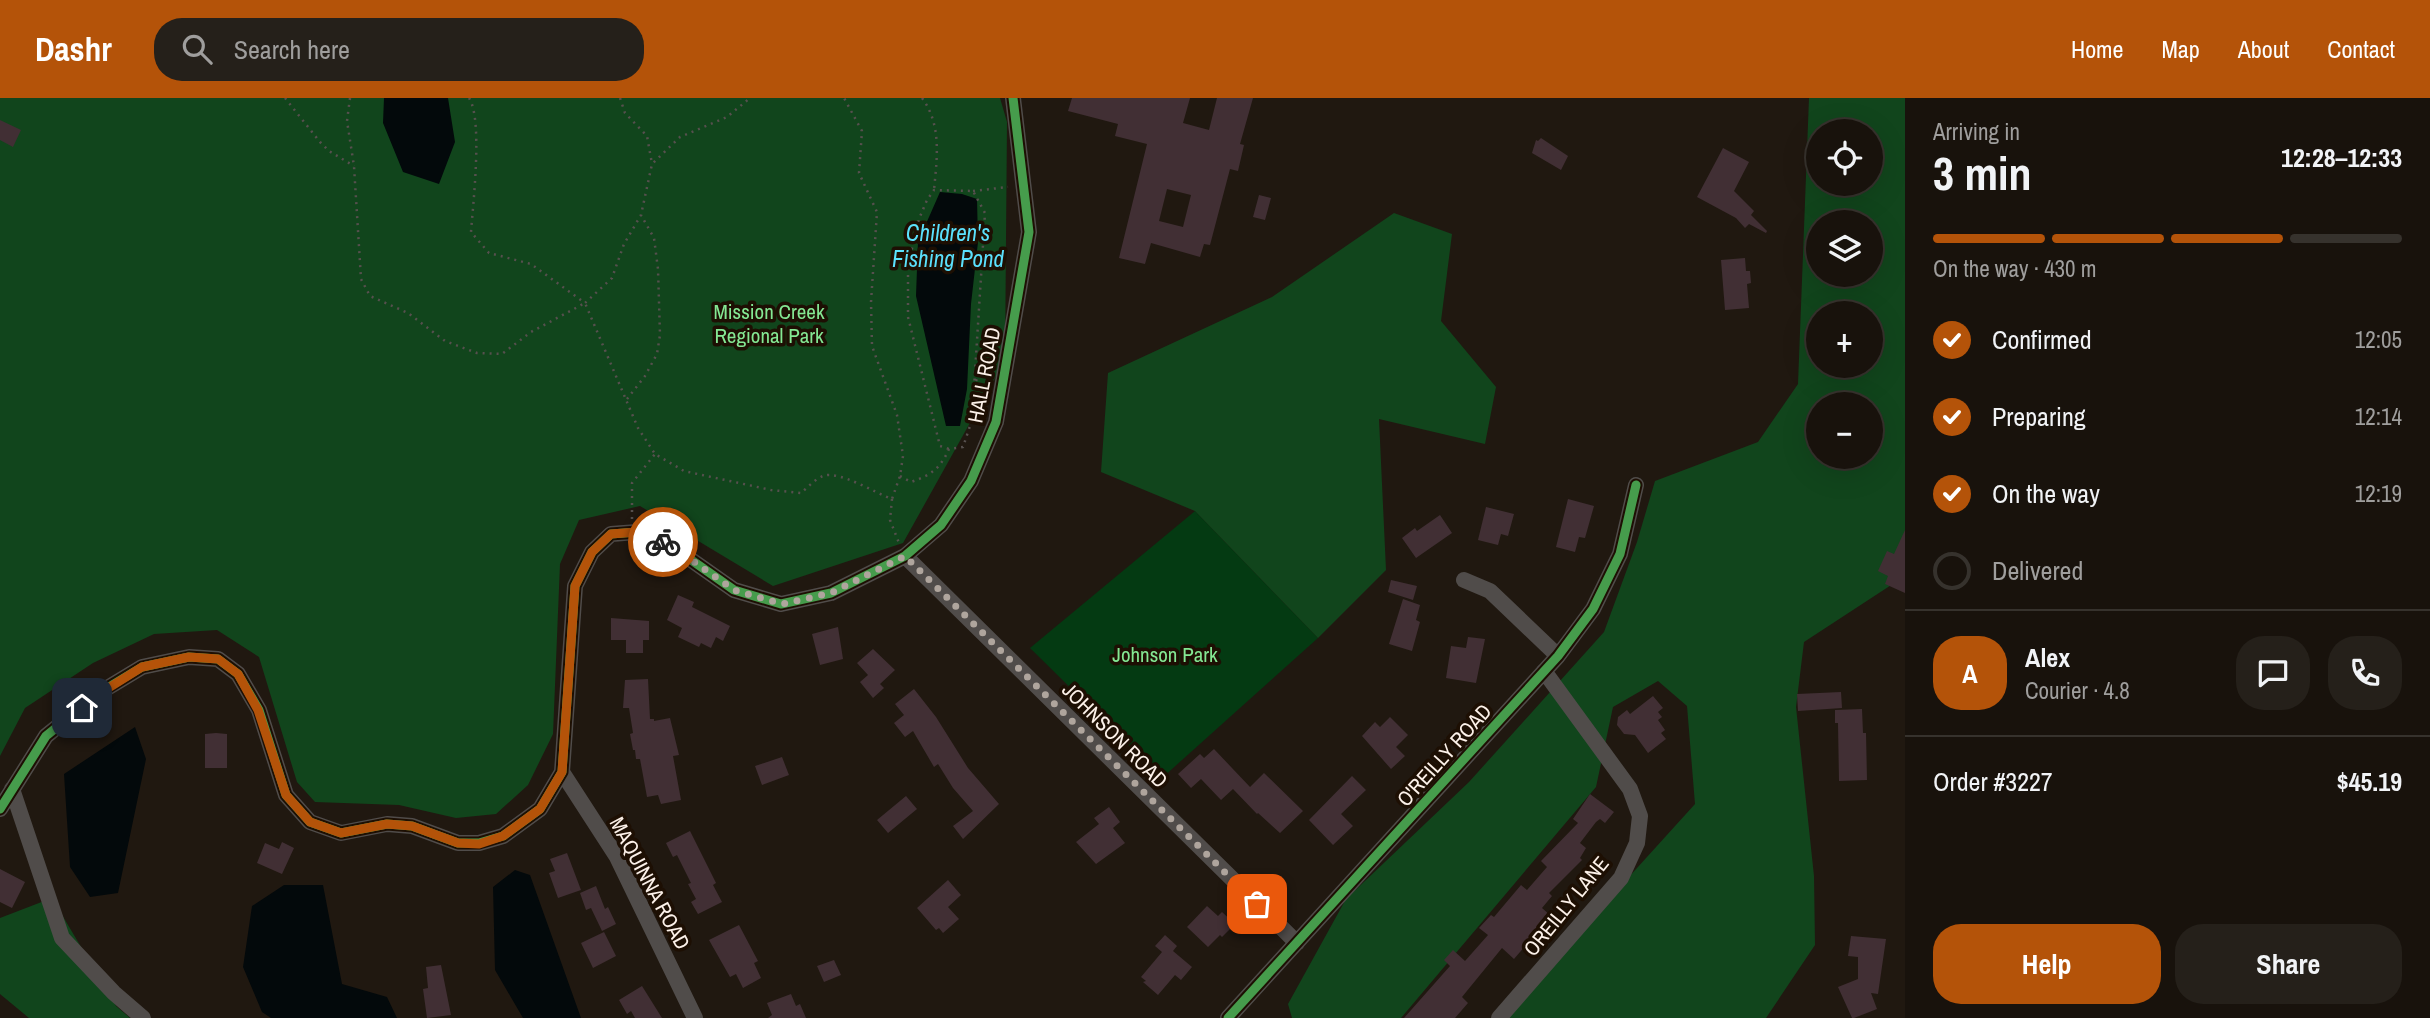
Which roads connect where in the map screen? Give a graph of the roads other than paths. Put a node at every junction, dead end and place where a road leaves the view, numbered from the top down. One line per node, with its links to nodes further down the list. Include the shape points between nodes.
1 (1013, 98): 3 (street, HALL ROAD, via 1029,232 996,422 971,481 941,525)
2 (1636, 485): 5 (street, O'REILLY ROAD, via 1620,554 1593,609)
3 (905, 556): 7 (street, HALL ROAD, via 831,593 782,604 734,590 670,545 634,532 611,534 592,552 575,586); 10 (street, JOHNSON ROAD)
4 (1464, 580): 5 (street, via 1490,591)
5 (1558, 656): 6 (street, O'REILLY ROAD)
6 (1544, 671): 10 (street, O'REILLY ROAD); 14 (street, OREILLY LANE, via 1630,789 1640,816 1637,844 1621,878)
7 (562, 772): 8 (street, via 540,809 503,836 479,844 387,824 341,833 310,822 286,795 258,710 238,674 218,659 189,657 142,667 99,694 46,736); 12 (street, MAQUINNA ROAD, via 617,857)
8 (12, 789): 9 (street); 11 (street, via 62,938)
9 (0, 810)
10 (1297, 943): 13 (street, O'REILLY ROAD)
11 (144, 1018)
12 (695, 1018)
13 (1228, 1018)
14 (1499, 1018)

